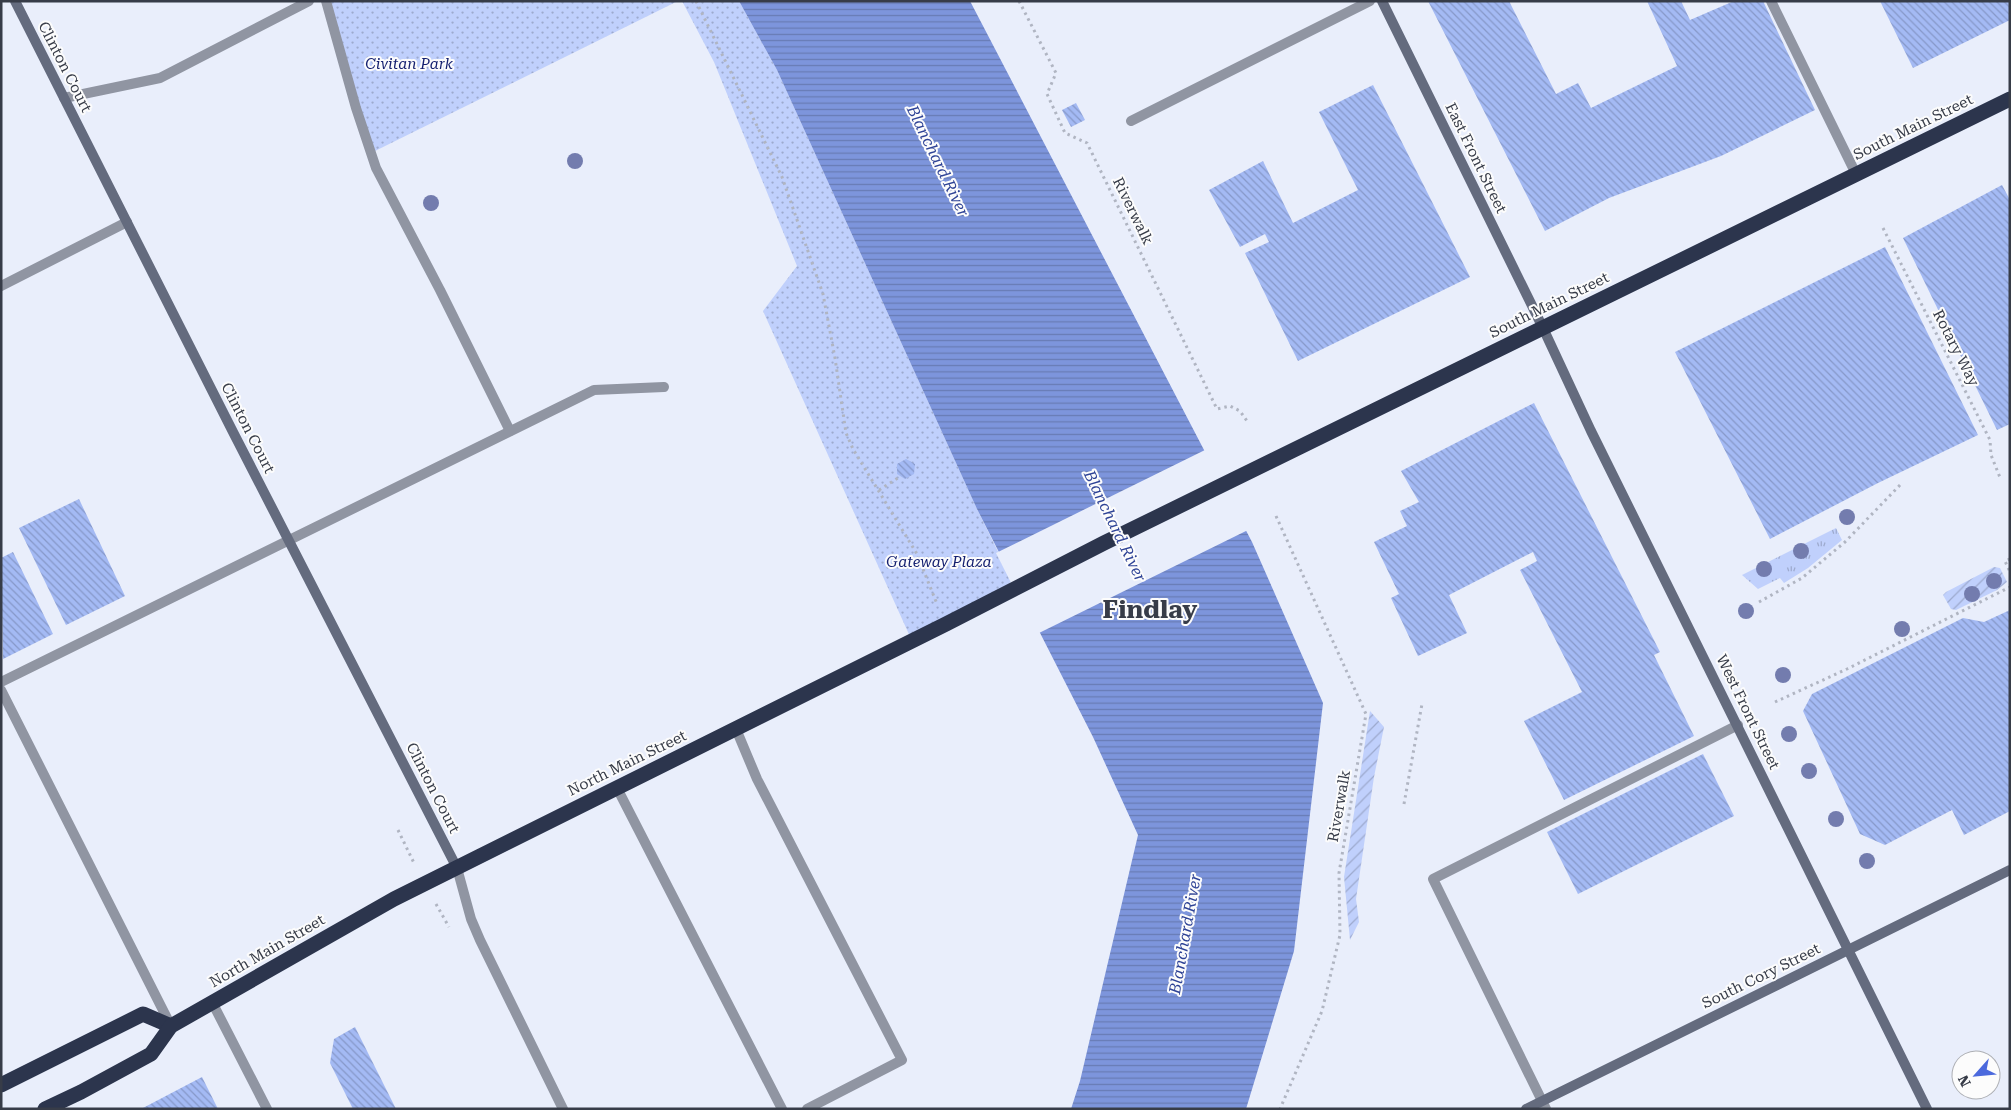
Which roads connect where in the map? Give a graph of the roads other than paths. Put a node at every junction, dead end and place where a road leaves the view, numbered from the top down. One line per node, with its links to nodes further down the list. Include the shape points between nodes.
1 (15, 1): 7 (street, Clinton Court)
2 (309, 1): 7 (street, via 160,78)
3 (326, 1): 15 (street, via 376,168)
4 (1370, 1): 9 (street)
5 (1382, 1): 13 (street, East Front Street)
6 (1771, 1): 10 (street)
7 (64, 98): 11 (street, Clinton Court)
8 (2010, 99): 10 (highway, South Main Street)
9 (1131, 121)
10 (1856, 174): 13 (highway, South Main Street)
11 (127, 222): 12 (street); 16 (street, Clinton Court)
12 (1, 286)
13 (1543, 328): 17 (highway, South Main Street); 20 (street, West Front Street)
14 (664, 386): 15 (street, via 594,390)
15 (510, 431): 16 (street)
16 (289, 541): 18 (street); 23 (street, Clinton Court)
17 (1104, 543): 21 (highway, North Main Street)
18 (1, 682)
19 (1, 690): 27 (street)
20 (1738, 725): 25 (street, West Front Street); 29 (street, via 1433,879)
21 (736, 729): 22 (highway, North Main Street); 34 (street, via 757,779 902,1060)
22 (617, 788): 23 (highway, North Main Street); 33 (street)
23 (457, 868): 26 (highway, North Main Street, via 394,899); 32 (street, via 480,940)
24 (2010, 870): 25 (street, South Cory Street)
25 (1848, 950): 29 (street, South Cory Street); 36 (street, West Front Street)
26 (212, 1002): 27 (highway, North Main Street); 31 (street)
27 (171, 1026): 28 (highway, via 143,1014); 30 (highway, North Main Street, via 151,1054)
28 (1, 1085)
29 (1544, 1105): 35 (street, South Cory Street)
30 (45, 1109)
31 (267, 1109)
32 (563, 1109)
33 (782, 1109)
34 (807, 1109)
35 (1526, 1109)
36 (1927, 1109)

